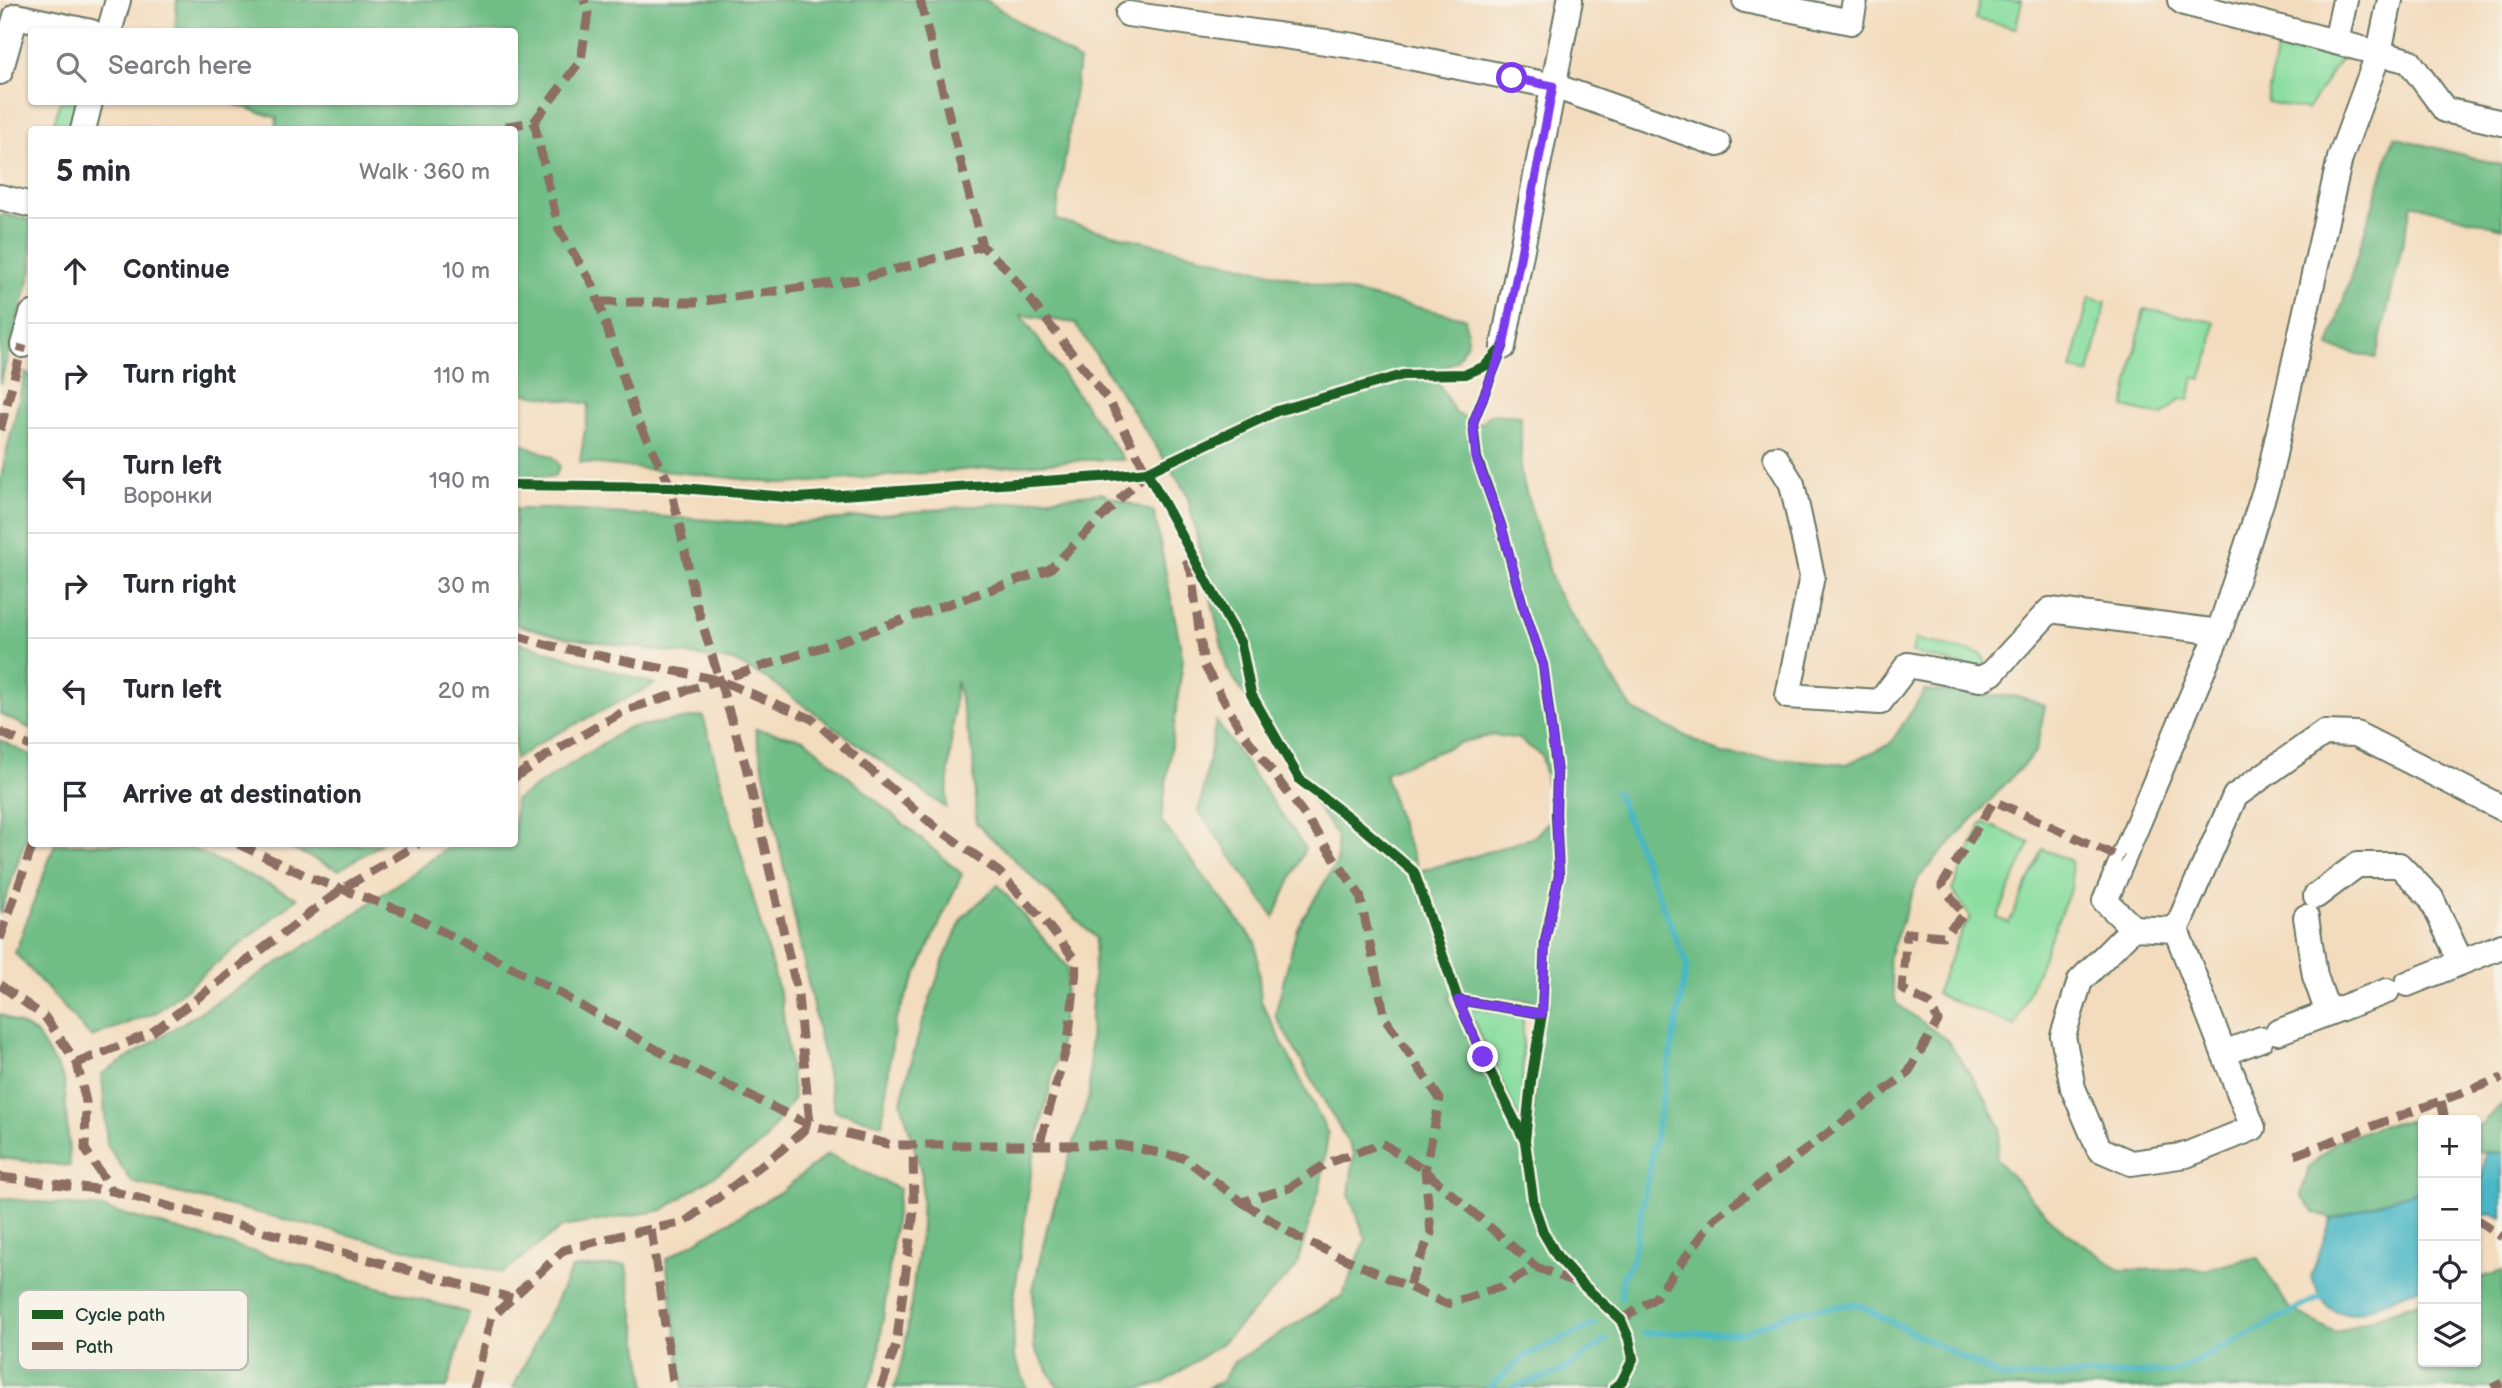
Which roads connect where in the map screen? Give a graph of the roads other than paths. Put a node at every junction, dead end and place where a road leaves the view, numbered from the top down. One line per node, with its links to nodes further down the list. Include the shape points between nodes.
1 (118, 0): 10 (street)
2 (1570, 0): 14 (street)
3 (1745, 0): 4 (street, via 1851,22)
4 (1855, 0)
5 (2180, 0): 11 (street)
6 (2345, 0): 11 (street)
7 (2390, 0): 12 (street)
8 (1128, 14): 14 (street, via 1354,46)
9 (72, 28): 13 (street, via 16,16)
10 (110, 28)
11 (2336, 42): 12 (street)
12 (2379, 52): 16 (street, via 2409,61 2445,110); 25 (street, via 2340,158 2267,481)
13 (0, 72)
14 (1553, 86): 18 (street); 23 (street)
15 (89, 105): 17 (street)
16 (2502, 123)
17 (84, 126)
18 (1718, 144)
19 (0, 197): 20 (street)
20 (28, 204)
21 (28, 328): 22 (street)
22 (23, 345)
23 (1503, 347)
24 (1776, 458): 25 (street, via 1792,484 1812,576 1788,696 1880,702 1908,666 1980,679 1992,673 2050,610)
25 (2219, 632): 27 (street, via 2105,901)
26 (2502, 808): 28 (street, via 2356,734 2324,733 2235,796)
27 (2133, 929): 28 (street); 32 (street, via 2080,981 2063,1036 2073,1088 2099,1149 2131,1163 2186,1155 2253,1128)
28 (2176, 930): 32 (street)
29 (2502, 946): 30 (street)
30 (2461, 962): 31 (street); 31 (street, via 2431,898 2399,865 2357,865 2311,907 2315,976)
31 (2328, 1013): 32 (street)
32 (2224, 1053)

